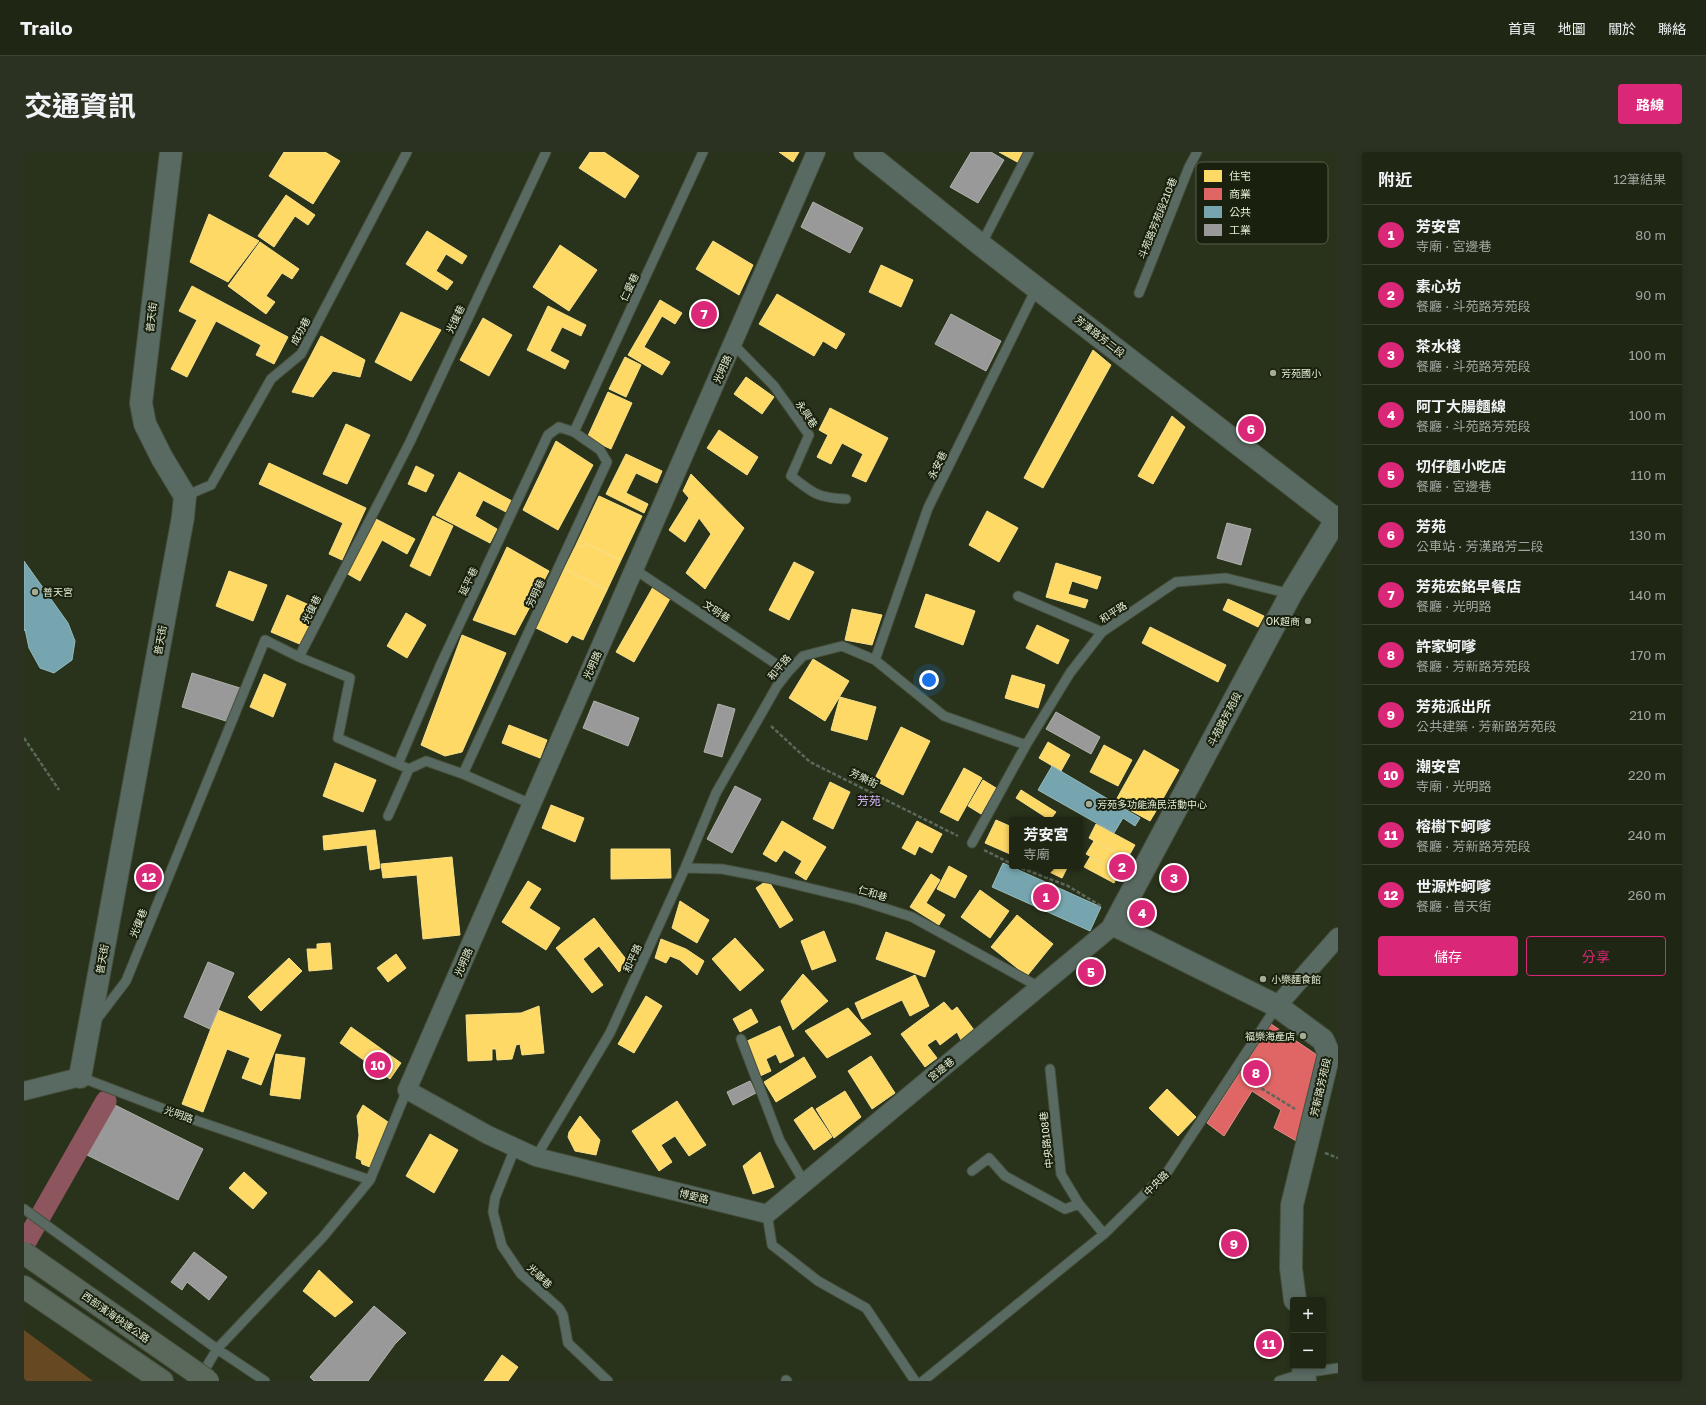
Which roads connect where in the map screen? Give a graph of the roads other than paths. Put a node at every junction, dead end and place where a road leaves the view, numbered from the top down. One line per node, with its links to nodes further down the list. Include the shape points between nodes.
1 (171, 152): 14 (street, 普天街, via 141,403 145,424)
2 (407, 152): 14 (lane, 成功巷, via 301,354 271,379 211,485)
3 (546, 152): 21 (lane, 光復巷, via 410,442)
4 (703, 152): 13 (lane, 仁愛巷)
5 (816, 152): 12 (street, 光明路)
6 (865, 152): 9 (street, 芳漢路芳二段)
7 (1029, 152): 9 (lane)
8 (1197, 152): 11 (lane, 斗苑路芳苑段210巷)
9 (981, 245): 10 (street, 芳漢路芳二段)
10 (1037, 288): 16 (street, 芳漢路芳二段); 22 (lane, 永安巷, via 928,508)
11 (1139, 293)
12 (733, 344): 15 (lane, 永興巷, via 774,386 809,435 791,476 811,492 830,498); 17 (street, 光明路)
13 (574, 432): 25 (lane, 延平巷, via 559,427 548,435 440,666); 27 (lane, 芳明巷, via 600,450 607,462)
14 (185, 496): 36 (street, 普天街)
15 (846, 499)
16 (1337, 519): 18 (street, 斗苑路芳苑段)
17 (634, 569): 23 (lane, 文明巷); 28 (street, 光明路)
18 (1291, 594): 20 (lane, 和平路, via 1226,578 1176,582); 32 (street, 斗苑路芳苑段)
19 (1018, 596): 20 (lane)
20 (1102, 632): 24 (lane, 和平路, via 1070,673)
21 (299, 657): 25 (lane, via 350,678 338,738); 36 (lane, 光復巷, via 265,640 126,981)
22 (875, 660): 23 (lane, 和平路, via 842,646 803,656); 24 (lane, 和平路, via 944,716)
23 (788, 672): 31 (lane, 和平路, via 777,686 716,793)
24 (1026, 745): 30 (lane)
25 (398, 764): 26 (lane)
26 (409, 769): 27 (lane, via 426,761); 29 (lane)
27 (464, 774): 28 (lane)
28 (531, 804): 40 (street, 光明路)
29 (388, 816)
30 (972, 843)
31 (685, 868): 34 (lane, 仁和巷, via 722,869 768,878 859,900 912,917); 43 (lane, 和平路, via 610,1033)
32 (1114, 925): 34 (street, 宮邊巷); 35 (street, 芳新路芳苑段)
33 (1338, 937): 35 (street, 中央路)
34 (1039, 987): 46 (street, 宮邊巷)
35 (1277, 1006): 50 (lane, 中央路, via 1168,1171); 53 (street, 芳新路芳苑段, via 1327,1041 1328,1054 1292,1205 1291,1268)
36 (89, 1028): 39 (street, 普天街)
37 (741, 1039): 46 (lane, via 780,1141)
38 (1050, 1069): 47 (lane, 中央路108巷, via 1061,1174)
39 (80, 1077): 41 (street); 45 (lane, 光明路, via 177,1114)
40 (407, 1090): 42 (street, 博愛路); 45 (lane, 光明路)
41 (24, 1091)
42 (515, 1148): 43 (street, 博愛路); 61 (lane, 光華巷, via 495,1198 493,1212 502,1246 521,1274 559,1308 563,1314 568,1344)
43 (536, 1157): 49 (street, 博愛路)
44 (972, 1172): 47 (lane, via 989,1158 1005,1176 1049,1201 1065,1209)
45 (370, 1180): 54 (lane, 光明路, via 323,1237)
46 (804, 1182): 49 (street, 宮邊巷)
47 (1079, 1204): 50 (lane, 中央路108巷)
48 (24, 1209): 54 (lane)
49 (767, 1214): 62 (lane, via 772,1245 818,1281 866,1308)
50 (1104, 1234): 63 (lane, 中央路)
51 (24, 1253): 59 (highway, 西部濱海快速公路, bridge)
52 (24, 1287): 57 (highway)
53 (1295, 1297)
54 (217, 1349): 58 (lane, 光明路); 60 (lane)
55 (1338, 1368): 56 (lane)
56 (1304, 1373): 64 (lane)
57 (162, 1381)
58 (197, 1381)
59 (208, 1381)
60 (265, 1381)
61 (608, 1381)
62 (915, 1381)
63 (923, 1381)
64 (1279, 1381)

